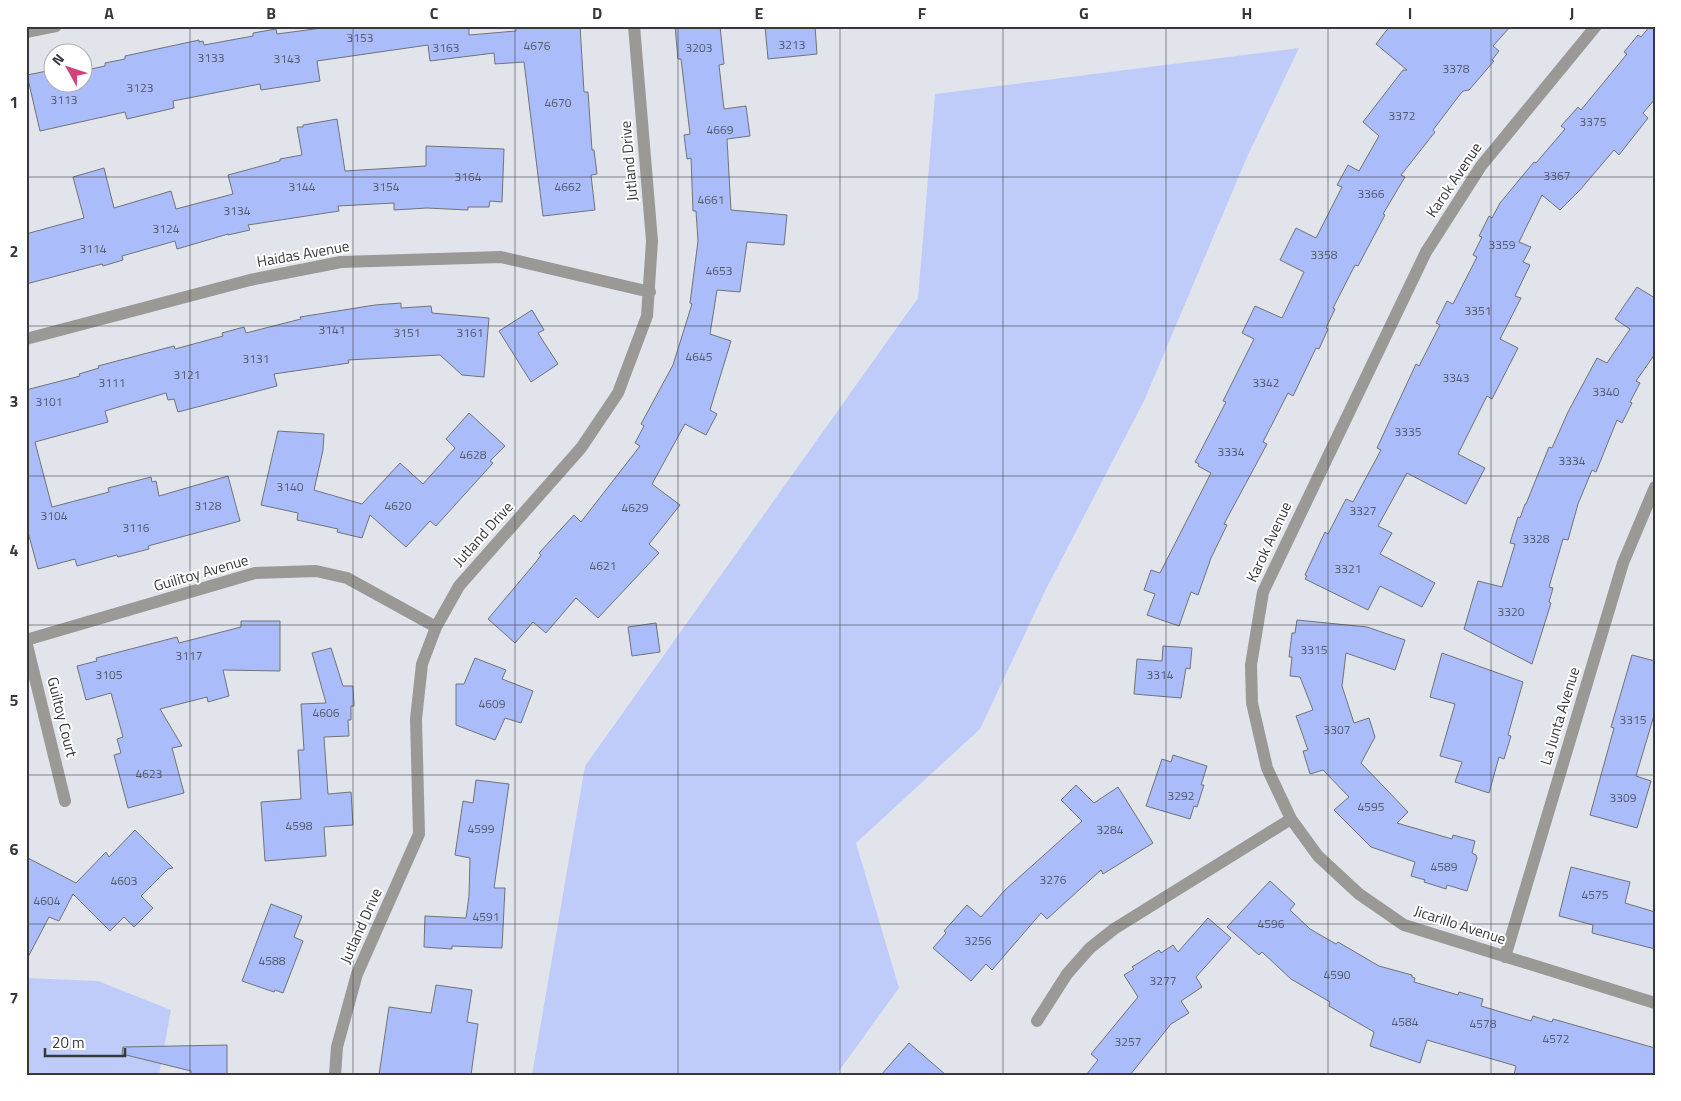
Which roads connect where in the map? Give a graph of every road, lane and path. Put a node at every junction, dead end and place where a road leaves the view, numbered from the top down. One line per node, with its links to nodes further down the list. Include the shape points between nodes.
1 (56, 26): 4 (street)
2 (634, 26): 5 (street, Jutland Drive, via 652,241)
3 (1596, 26): 11 (street, Karok Avenue, via 1481,166 1426,252 1263,592 1251,665 1252,703 1267,768)
4 (26, 32)
5 (650, 292): 6 (street, Haidas Avenue, via 501,257 341,262 250,280); 8 (street, Jutland Drive, via 647,316 618,393 581,448 459,586)
6 (26, 339)
7 (1655, 487): 12 (street, La Junta Avenue, via 1623,563)
8 (436, 627): 9 (street, Guilitoy Avenue, via 347,578 307,571 256,573); 15 (street, Jutland Drive, via 422,664 416,719 419,834 357,974 337,1047)
9 (26, 640): 10 (street, Guiltoy Court)
10 (65, 801)
11 (1291, 819): 12 (street, Jicarillo Avenue, via 1318,856 1359,894 1404,925); 14 (street, via 1114,929 1090,948 1067,974)
12 (1505, 957): 13 (street, Jicarillo Avenue)
13 (1655, 1003)
14 (1037, 1021)
15 (335, 1075)

